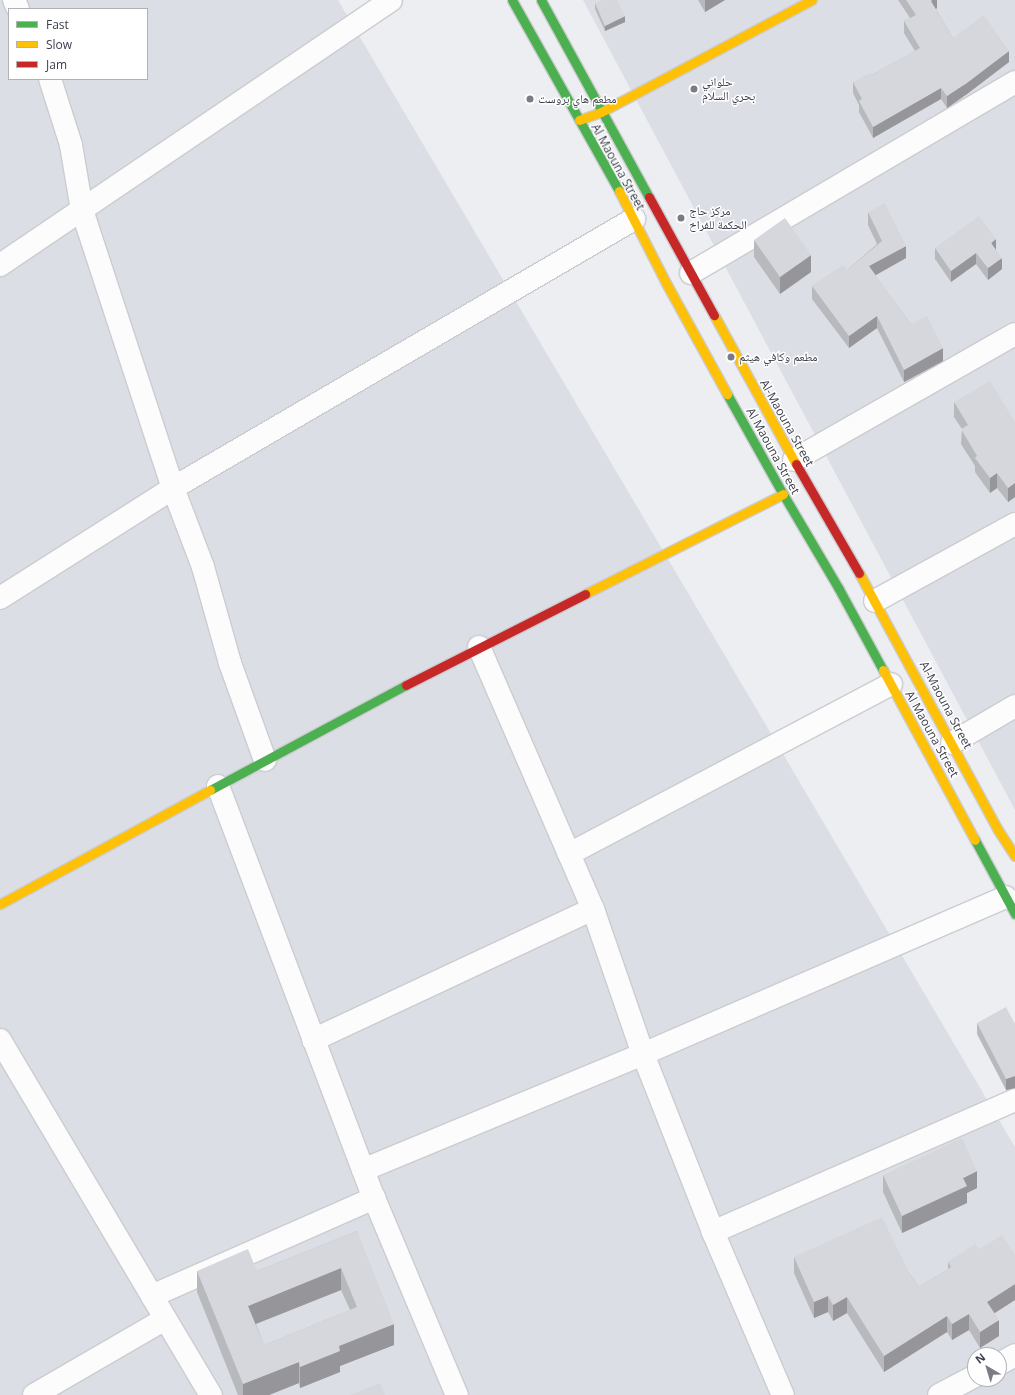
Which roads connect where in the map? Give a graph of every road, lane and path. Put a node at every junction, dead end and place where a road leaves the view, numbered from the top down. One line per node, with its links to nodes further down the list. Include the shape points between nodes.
1 (391, 0): 9 (street)
2 (512, 0): 8 (main road, Al Maouna Street)
3 (812, 0): 7 (main road)
4 (546, 2): 7 (main road, Al-Maouna Street)
5 (50, 80): 9 (street, via 71,145)
6 (1015, 82): 12 (street)
7 (601, 112): 8 (main road); 12 (main road, Al-Maouna Street)
8 (579, 120): 10 (main road, Al Maouna Street)
9 (82, 210): 11 (street); 15 (street)
10 (634, 219): 15 (street); 16 (main road, Al Maouna Street, via 666,283)
11 (0, 265)
12 (691, 273): 14 (main road, Al-Maouna Street)
13 (1015, 334): 14 (street)
14 (794, 460): 19 (main road, Al-Maouna Street)
15 (173, 488): 18 (street); 24 (street, via 202,567 230,663)
16 (783, 494): 20 (main road); 21 (main road, Al Maouna Street)
17 (1015, 524): 19 (street)
18 (0, 598)
19 (875, 601): 23 (main road, Al-Maouna Street)
20 (479, 647): 24 (main road); 28 (street)
21 (891, 684): 27 (main road, Al Maouna Street); 28 (street)
22 (1015, 706): 23 (street)
23 (952, 743): 26 (main road, Al-Maouna Street)
24 (265, 760): 25 (main road)
25 (218, 786): 30 (main road); 34 (street)
26 (998, 830): 27 (main road); 29 (main road, Al-Maouna Street)
27 (981, 835): 31 (main road, Al Maouna Street)
28 (569, 854): 32 (street)
29 (1015, 856)
30 (0, 904)
31 (1010, 905): 35 (street)
32 (593, 909): 34 (street); 35 (street)
33 (0, 1040): 40 (street)
34 (313, 1040): 37 (street)
35 (643, 1054): 37 (street); 39 (street)
36 (1015, 1100): 39 (street)
37 (364, 1170): 38 (street)
38 (374, 1198): 40 (street); 45 (street)
39 (713, 1232): 46 (street)
40 (152, 1296): 41 (street)
41 (165, 1320): 43 (street); 44 (street)
42 (967, 1380): 47 (street)
43 (34, 1395)
44 (211, 1395)
45 (457, 1395)
46 (783, 1395)
47 (939, 1395)

